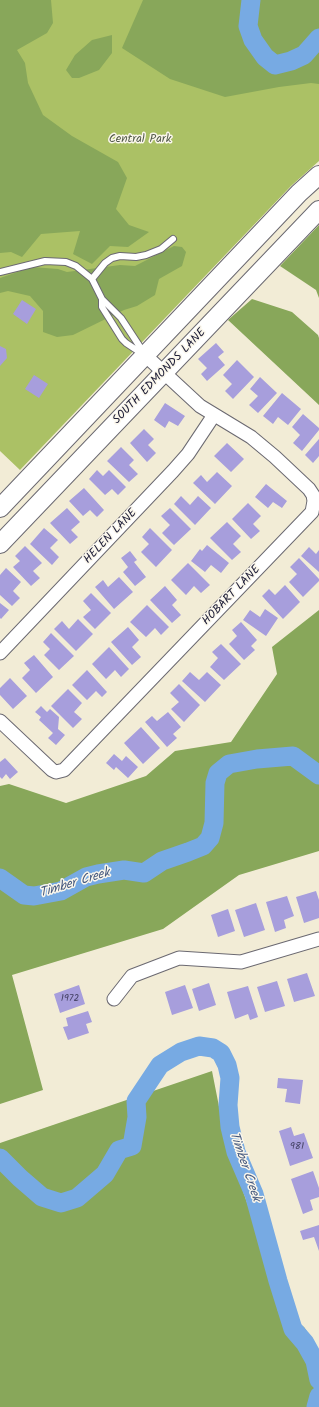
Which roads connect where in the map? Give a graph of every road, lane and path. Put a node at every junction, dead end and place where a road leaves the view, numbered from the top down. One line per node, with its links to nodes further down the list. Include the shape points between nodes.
1 (319, 175): 7 (main road, SOUTH EDMONDS LANE, via 299,193)
2 (319, 210): 8 (main road, SOUTH EDMONDS LANE)
3 (173, 239): 5 (lane, via 161,249 146,255 112,258)
4 (0, 272): 5 (lane, via 39,261 56,261 76,266)
5 (92, 279): 6 (lane)
6 (102, 299): 7 (lane, via 121,318); 7 (lane, via 102,307 122,339)
7 (146, 356): 8 (street); 10 (main road, SOUTH EDMONDS LANE)
8 (164, 373): 9 (street, HOBART LANE, via 200,406); 11 (main road, SOUTH EDMONDS LANE)
9 (214, 415): 12 (street, HELEN LANE, via 188,454 173,471); 13 (street, HOBART LANE, via 263,446 309,489 314,501 312,512 64,770 52,770)
10 (0, 508)
11 (0, 544)
12 (0, 653)
13 (0, 721)
14 (319, 939): 15 (street, via 241,962 179,958 132,976)
15 (114, 999)

